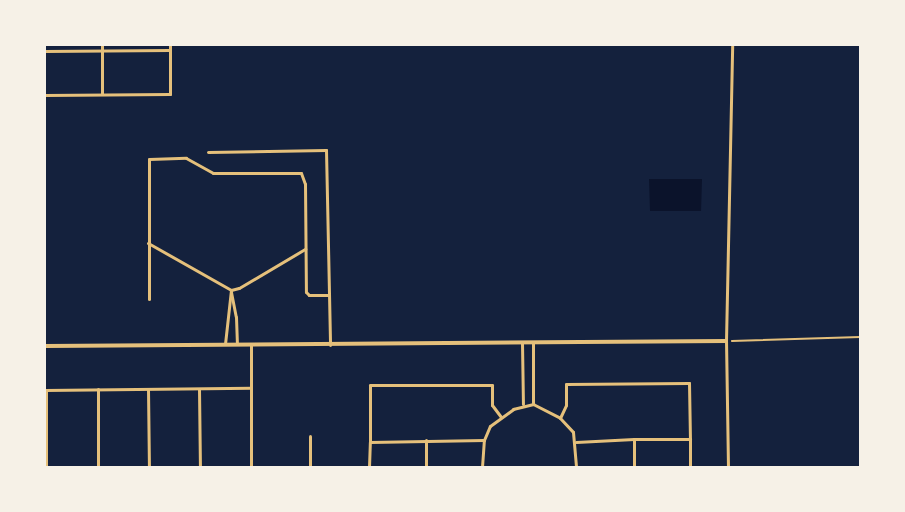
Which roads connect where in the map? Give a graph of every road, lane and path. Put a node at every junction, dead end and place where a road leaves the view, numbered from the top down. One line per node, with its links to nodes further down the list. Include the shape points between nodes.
1 (102, 45): 5 (street)
2 (732, 45): 15 (street)
3 (170, 47): 5 (street); 6 (street, via 170,94)
4 (45, 51): 5 (street)
5 (102, 51): 6 (street)
6 (102, 94): 7 (street)
7 (45, 95)
8 (208, 152): 12 (street, via 326,150)
9 (148, 243): 10 (street, via 149,159 186,158 213,172 301,173 305,184); 11 (street); 13 (street)
10 (305, 249): 11 (street); 12 (street, via 306,292)
11 (231, 290): 18 (street); 19 (street)
12 (329, 295): 21 (street)
13 (150, 299)
14 (860, 337): 15 (path)
15 (726, 341): 17 (street); 51 (street)
16 (522, 342): 17 (street); 21 (street); 28 (street)
17 (533, 342): 29 (street)
18 (225, 344): 19 (street); 22 (street)
19 (237, 344): 20 (street)
20 (251, 344): 21 (street); 23 (street)
21 (330, 345)
22 (45, 346)
23 (251, 388): 26 (street); 43 (street)
24 (98, 389): 25 (street); 27 (street); 40 (street)
25 (148, 389): 26 (street); 41 (street)
26 (199, 389): 42 (street)
27 (46, 390): 39 (street)
28 (523, 404): 29 (street); 30 (street)
29 (533, 404): 31 (street)
30 (501, 417): 36 (street, via 490,426); 37 (street, via 492,405 492,385 370,385)
31 (560, 418): 34 (street, via 566,405 566,384 689,383); 38 (street, via 573,432)
32 (310, 436): 44 (street)
33 (634, 439): 34 (street); 38 (street); 49 (street)
34 (690, 439): 50 (street)
35 (426, 440): 36 (street); 37 (street); 46 (street)
36 (484, 440): 47 (street)
37 (370, 442): 45 (street)
38 (576, 442): 48 (street)
39 (46, 467)
40 (98, 467)
41 (149, 467)
42 (200, 467)
43 (251, 467)
44 (310, 467)
45 (369, 467)
46 (426, 467)
47 (482, 467)
48 (576, 467)
49 (634, 467)
50 (690, 467)
51 (728, 467)

